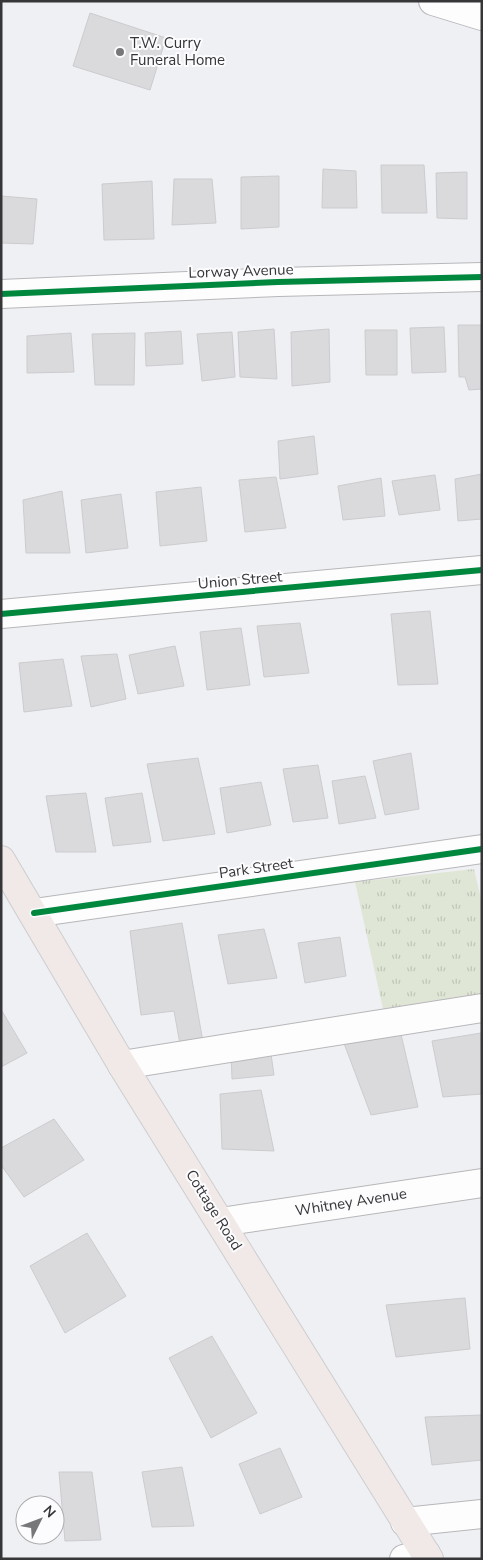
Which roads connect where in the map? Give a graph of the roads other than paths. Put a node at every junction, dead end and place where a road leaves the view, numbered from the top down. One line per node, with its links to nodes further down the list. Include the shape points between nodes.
1 (433, 1): 2 (street)
2 (482, 16)
3 (482, 277): 4 (street, Lorway Avenue)
4 (1, 294)
5 (482, 570): 6 (street, Union Street)
6 (1, 614)
7 (482, 849): 9 (street, Park Street)
8 (1, 860): 9 (main road, Cottage Road)
9 (34, 913): 11 (main road, Cottage Road)
10 (482, 1008): 11 (street)
11 (122, 1065): 13 (main road, Cottage Road)
12 (482, 1183): 13 (street, Whitney Avenue)
13 (221, 1222): 15 (main road, Cottage Road)
14 (482, 1514): 15 (street)
15 (405, 1522): 16 (main road, Cottage Road)
16 (419, 1557)

